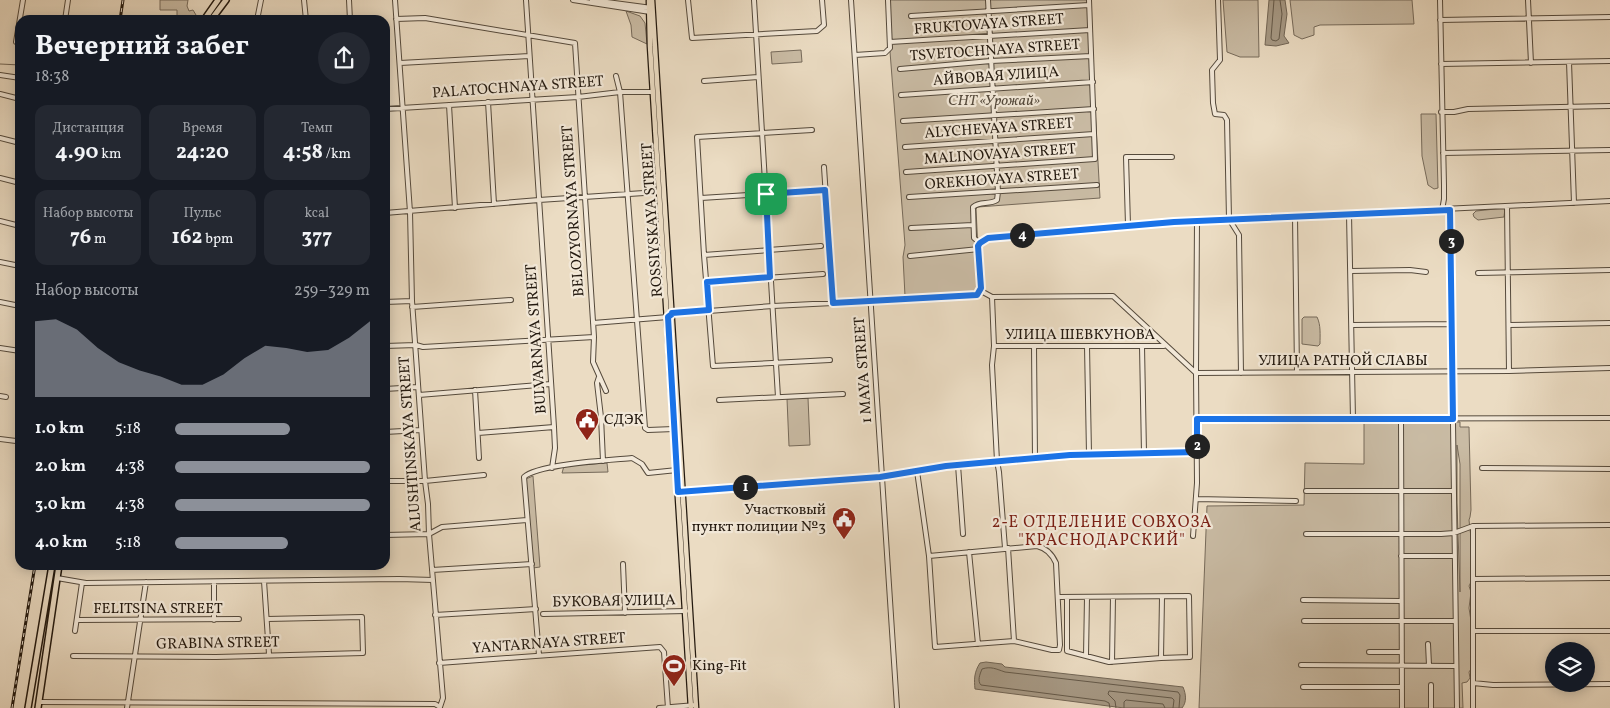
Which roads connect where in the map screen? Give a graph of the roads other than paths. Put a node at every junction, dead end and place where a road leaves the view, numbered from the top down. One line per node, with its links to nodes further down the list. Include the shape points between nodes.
1 (23, 0): 25 (street)
2 (68, 0): 26 (street)
3 (218, 0): 27 (highway)
4 (226, 0): 28 (highway)
5 (260, 0): 29 (street)
6 (304, 0): 30 (street)
7 (349, 0): 31 (street)
8 (395, 0): 34 (street, ALUSHTINSKAYA STREET)
9 (526, 0): 38 (street, BULVARNAYA STREET)
10 (573, 0): 23 (street)
11 (592, 0): 23 (street)
12 (650, 0): 23 (main road, ROSSIYSKAYA STREET)
13 (688, 0): 39 (street, via 692,38)
14 (754, 0): 39 (street)
15 (822, 0): 39 (street, via 824,25 817,31)
16 (851, 0): 42 (street, 1 MAYA STREET)
17 (888, 0): 41 (street)
18 (988, 0): 24 (street)
19 (1218, 0): 113 (street, via 1220,60 1212,70 1213,103 1216,114 1226,118)
20 (1440, 0): 36 (street)
21 (1528, 0): 35 (street)
22 (1089, 2): 24 (street); 37 (street)
23 (650, 10): 59 (main road, ROSSIYSKAYA STREET)
24 (988, 10): 32 (street); 40 (street)
25 (20, 15)
26 (66, 15)
27 (208, 15)
28 (215, 15)
29 (258, 15)
30 (306, 15)
31 (350, 15)
32 (911, 16)
33 (1610, 16): 35 (street)
34 (396, 19): 38 (street, via 425,18); 49 (street, ALUSHTINSKAYA STREET)
35 (1530, 19): 36 (street); 48 (street)
36 (1440, 20): 50 (street)
37 (1090, 30): 40 (street, FRUKTOVAYA STREET); 44 (street)
38 (528, 34): 43 (street, BULVARNAYA STREET); 63 (street, BELOZYORNAYA STREET, via 575,43)
39 (756, 34): 55 (street)
40 (990, 36): 41 (street, FRUKTOVAYA STREET); 45 (street)
41 (890, 42): 42 (street, via 885,53)
42 (855, 55): 140 (street, 1 MAYA STREET)
43 (529, 56): 49 (street); 65 (street, BULVARNAYA STREET)
44 (1092, 56): 45 (street, TSVETOCHNAYA STREET); 57 (street)
45 (991, 61): 51 (street, TSVETOCHNAYA STREET); 58 (street)
46 (1610, 61): 47 (street)
47 (1569, 62): 48 (street); 68 (street)
48 (1531, 63): 50 (street)
49 (400, 64): 70 (street, ALUSHTINSKAYA STREET)
50 (1441, 64): 73 (street)
51 (900, 69)
52 (0, 75): 54 (street)
53 (616, 76): 60 (street)
54 (15, 77)
55 (758, 77): 56 (street); 77 (street)
56 (704, 81)
57 (1093, 82): 58 (street, АЙВОВАЯ УЛИЦА); 72 (street)
58 (993, 88): 62 (street, АЙВОВАЯ УЛИЦА); 74 (street)
59 (655, 91): 60 (street, PALATOCHNAYA STREET); 94 (main road, ROSSIYSKAYA STREET); 148 (main road, ROSSIYSKAYA STREET)
60 (620, 92): 63 (street, PALATOCHNAYA STREET); 96 (street)
61 (0, 94): 64 (street)
62 (901, 95)
63 (578, 97): 65 (street, PALATOCHNAYA STREET); 98 (street, BELOZYORNAYA STREET)
64 (15, 98)
65 (532, 100): 66 (street, PALATOCHNAYA STREET); 101 (street, BULVARNAYA STREET)
66 (488, 102): 67 (street, PALATOCHNAYA STREET); 104 (street)
67 (449, 105): 70 (street, PALATOCHNAYA STREET); 106 (street)
68 (1571, 106): 69 (street); 73 (street); 84 (street)
69 (1610, 106)
70 (402, 108): 71 (street, PALATOCHNAYA STREET); 109 (street, ALUSHTINSKAYA STREET)
71 (390, 109)
72 (1094, 109): 74 (street); 78 (street)
73 (1442, 112): 85 (street)
74 (994, 115): 75 (street); 80 (street)
75 (903, 121)
76 (812, 130): 77 (street)
77 (762, 132): 97 (street); 100 (street, via 697,137)
78 (1094, 134): 80 (street, ALYCHEVAYA STREET); 88 (street, MALINOVAYA STREET, via 1096,160)
79 (0, 138): 81 (street)
80 (996, 140): 82 (street, ALYCHEVAYA STREET); 88 (street)
81 (15, 142)
82 (905, 147)
83 (1610, 150): 84 (street)
84 (1572, 151): 85 (street); 103 (street)
85 (1443, 153): 107 (street)
86 (1172, 157): 118 (street, via 1126,157)
87 (824, 166): 93 (street)
88 (997, 166): 89 (street, MALINOVAYA STREET); 95 (street)
89 (906, 172)
90 (0, 178): 91 (street)
91 (15, 181)
92 (1097, 185): 95 (street, OREKHOVAYA STREET)
93 (825, 190): 97 (street); 143 (street)
94 (659, 192): 96 (street); 148 (main road, ROSSIYSKAYA STREET)
95 (998, 192): 99 (street, OREKHOVAYA STREET); 117 (street, via 992,203 973,207)
96 (628, 193): 98 (street); 149 (street)
97 (766, 194): 100 (street); 123 (street)
98 (584, 196): 101 (street); 150 (street, BELOZYORNAYA STREET)
99 (909, 197)
100 (701, 198): 124 (street)
101 (538, 200): 104 (street); 156 (street, BULVARNAYA STREET)
102 (1610, 202): 103 (street)
103 (1574, 203): 105 (street)
104 (494, 204): 106 (street)
105 (1506, 206): 108 (street); 131 (street)
106 (455, 208): 109 (street)
107 (1442, 210): 108 (street); 111 (street)
108 (1450, 210): 152 (street)
109 (410, 212): 110 (street); 139 (street, ALUSHTINSKAYA STREET)
110 (390, 213)
111 (1349, 214): 112 (street); 128 (street)
112 (1295, 216): 113 (street); 171 (street)
113 (1229, 219): 115 (street); 174 (street, via 1239,235)
114 (0, 221): 116 (street)
115 (1197, 223): 118 (street); 173 (street)
116 (15, 225)
117 (973, 225): 119 (street); 120 (street, via 974,238)
118 (1128, 225): 120 (street, via 988,238)
119 (912, 228)
120 (981, 242): 122 (street)
121 (821, 246): 123 (street)
122 (978, 249): 125 (street); 136 (street)
123 (769, 250): 124 (street); 134 (street)
124 (704, 255): 135 (street)
125 (910, 256)
126 (0, 262): 127 (street)
127 (15, 265)
128 (1351, 270): 130 (street); 153 (street)
129 (1610, 270): 131 (street)
130 (1426, 272)
131 (1508, 272): 132 (street); 154 (street)
132 (1478, 273)
133 (823, 274): 134 (street)
134 (770, 277): 135 (street); 145 (street)
135 (707, 282): 147 (street)
136 (981, 291): 137 (street); 140 (street, via 973,296)
137 (992, 296): 159 (street); 163 (street, via 1113,296)
138 (510, 300): 146 (street)
139 (412, 301): 142 (street); 146 (street, ALUSHTINSKAYA STREET)
140 (870, 301): 143 (street); 213 (street, 1 MAYA STREET)
141 (0, 302): 144 (street)
142 (390, 302)
143 (833, 303): 145 (street)
144 (15, 305)
145 (772, 306): 147 (street); 167 (street)
146 (412, 307): 157 (street, ALUSHTINSKAYA STREET)
147 (709, 310): 148 (street); 167 (street, via 714,366)
148 (670, 315): 149 (street); 193 (main road, ROSSIYSKAYA STREET); 219 (main road, ROSSIYSKAYA STREET)
149 (637, 319): 150 (street); 193 (street, via 645,428)
150 (593, 322): 155 (street, BELOZYORNAYA STREET)
151 (1610, 323): 154 (street)
152 (1452, 324): 153 (street); 169 (street)
153 (1352, 325): 172 (street)
154 (1509, 325): 170 (street)
155 (594, 337): 156 (street); 175 (street, BELOZYORNAYA STREET, via 594,362)
156 (549, 340): 157 (street); 176 (street, BULVARNAYA STREET)
157 (416, 345): 158 (street); 177 (street, ALUSHTINSKAYA STREET)
158 (390, 346)
159 (994, 346): 160 (street, УЛИЦА ШЕВКУНОВА); 205 (street)
160 (1034, 346): 161 (street, УЛИЦА ШЕВКУНОВА); 203 (street)
161 (1087, 346): 162 (street, УЛИЦА ШЕВКУНОВА); 201 (street)
162 (1142, 346): 163 (street, УЛИЦА ШЕВКУНОВА); 200 (street)
163 (1165, 346): 173 (street)
164 (0, 348): 165 (street)
165 (15, 350)
166 (830, 360): 167 (street)
167 (775, 362): 185 (street)
168 (1610, 368): 170 (street, УЛИЦА РАТНОЙ СЛАВЫ)
169 (1453, 371): 170 (street, УЛИЦА РАТНОЙ СЛАВЫ); 172 (street, УЛИЦА РАТНОЙ СЛАВЫ); 191 (street)
170 (1509, 371)
171 (1297, 372): 172 (street, УЛИЦА РАТНОЙ СЛАВЫ); 174 (street, УЛИЦА РАТНОЙ СЛАВЫ)
172 (1352, 372): 189 (street)
173 (1196, 373): 174 (street, УЛИЦА РАТНОЙ СЛАВЫ); 188 (street)
174 (1241, 373)
175 (600, 376): 180 (street, BELOZYORNAYA STREET); 204 (street, BELOZYORNAYA STREET, via 597,383)
176 (551, 384): 179 (street); 192 (street, BULVARNAYA STREET)
177 (418, 387): 178 (street); 182 (street, ALUSHTINSKAYA STREET)
178 (390, 389)
179 (475, 390): 182 (street); 196 (street)
180 (606, 391)
181 (842, 394): 185 (street)
182 (418, 395): 194 (street, ALUSHTINSKAYA STREET)
183 (0, 396): 184 (street)
184 (6, 397)
185 (778, 397): 186 (street)
186 (719, 400)
187 (1610, 418): 191 (street)
188 (1197, 419): 189 (street); 199 (street)
189 (1353, 419): 190 (street)
190 (1401, 419): 191 (street); 216 (street)
191 (1453, 419): 218 (street)
192 (554, 427): 196 (street); 207 (street, BULVARNAYA STREET)
193 (674, 429): 210 (main road, ROSSIYSKAYA STREET)
194 (421, 430): 195 (street); 215 (street, ALUSHTINSKAYA STREET)
195 (390, 432)
196 (478, 433): 202 (street)
197 (0, 438): 198 (street)
198 (15, 441)
199 (1197, 452): 200 (street); 220 (street)
200 (1144, 453): 201 (street)
201 (1089, 454): 203 (street)
202 (478, 458)
203 (1035, 459): 205 (street)
204 (603, 461): 207 (street); 210 (street, via 632,458 648,473)
205 (996, 461): 206 (street); 232 (street)
206 (958, 465): 211 (street); 227 (street)
207 (552, 468): 222 (street, via 524,476)
208 (1482, 468): 209 (street)
209 (1610, 469)
210 (677, 470): 219 (main road, ROSSIYSKAYA STREET)
211 (916, 471): 213 (street); 234 (street)
212 (484, 475): 215 (street)
213 (882, 476): 219 (street); 305 (street, 1 MAYA STREET)
214 (390, 480): 215 (street)
215 (424, 481): 226 (street, ALUSHTINSKAYA STREET)
216 (1401, 490): 217 (street); 218 (street); 229 (street)
217 (1306, 491)
218 (1454, 491): 225 (street)
219 (681, 492): 258 (main road, ROSSIYSKAYA STREET); 301 (main road, ROSSIYSKAYA STREET)
220 (1196, 499): 221 (street); 231 (street)
221 (1296, 501)
222 (528, 520): 226 (street, via 442,527); 237 (street)
223 (1610, 525): 224 (street)
224 (1473, 526): 225 (street); 244 (street)
225 (1454, 533): 229 (street); 269 (street)
226 (429, 534): 230 (street); 241 (street, ALUSHTINSKAYA STREET)
227 (963, 534)
228 (1306, 534): 229 (street)
229 (1401, 534): 235 (street)
230 (390, 535)
231 (1193, 536)
232 (1007, 548): 233 (street); 250 (street, via 1037,546 1051,554 1056,563); 275 (street)
233 (969, 552): 234 (street); 276 (street)
234 (929, 556): 276 (street, via 935,647)
235 (1401, 556): 236 (street); 256 (street)
236 (1452, 556)
237 (532, 564): 241 (street); 257 (street)
238 (623, 564): 259 (street)
239 (51, 570): 273 (highway)
240 (58, 570): 242 (highway)
241 (432, 570): 245 (street, ALUSHTINSKAYA STREET)
242 (57, 578): 249 (street); 274 (highway)
243 (1610, 578): 244 (street)
244 (1473, 579): 271 (street)
245 (433, 580): 246 (street); 261 (street, ALUSHTINSKAYA STREET)
246 (264, 581): 248 (street); 262 (street)
247 (146, 582): 248 (street); 249 (street); 266 (street)
248 (214, 582): 264 (street)
249 (82, 583): 263 (street)
250 (1058, 595): 252 (street); 275 (street, via 1059,650)
251 (1162, 596): 254 (street); 285 (street); 285 (street, via 1189,596 1190,658)
252 (1067, 597): 253 (street); 283 (street, via 1067,651)
253 (1087, 597): 254 (street); 283 (street)
254 (1113, 597): 286 (street)
255 (1303, 600): 256 (street)
256 (1401, 600): 268 (street)
257 (536, 609): 261 (street, БУКОВАЯ УЛИЦА); 281 (street)
258 (686, 611): 259 (street, БУКОВАЯ УЛИЦА); 297 (main road, ROSSIYSKAYA STREET)
259 (625, 613): 260 (street, БУКОВАЯ УЛИЦА)
260 (543, 614)
261 (435, 616): 287 (street, ALUSHTINSKAYA STREET)
262 (267, 619): 280 (street); 280 (street, GRABINA STREET, via 362,617 363,653)
263 (77, 620): 266 (street, FELITSINA STREET); 270 (street)
264 (214, 620): 265 (street, FELITSINA STREET); 266 (street, FELITSINA STREET)
265 (239, 620)
266 (140, 621): 284 (street)
267 (1304, 621): 268 (street)
268 (1401, 621): 269 (street); 279 (street)
269 (1455, 621): 291 (street)
270 (75, 631)
271 (1473, 631): 272 (street); 292 (street)
272 (1610, 631)
273 (41, 633): 274 (highway, via 45,630); 302 (highway)
274 (49, 634): 298 (highway)
275 (1014, 641): 276 (street)
276 (978, 644)
277 (1428, 644): 289 (street)
278 (1369, 652): 279 (street)
279 (1402, 652): 290 (street)
280 (268, 654): 284 (street, GRABINA STREET)
281 (539, 655): 287 (street, YANTARNAYA STREET); 304 (street, YANTARNAYA STREET, via 660,647 664,652)
282 (73, 656): 284 (street, GRABINA STREET)
283 (1086, 656): 286 (street)
284 (133, 657): 299 (street)
285 (1161, 658): 286 (street)
286 (1112, 662)
287 (439, 663): 300 (street, ALUSHTINSKAYA STREET)
288 (1300, 665): 290 (street)
289 (1429, 665): 290 (street); 291 (street)
290 (1402, 666): 296 (street)
291 (1456, 666): 308 (street)
292 (1473, 684): 293 (street); 309 (street)
293 (1610, 684)
294 (1431, 685): 307 (street)
295 (1303, 687): 296 (street)
296 (1402, 687): 306 (street)
297 (691, 696): 301 (main road, ROSSIYSKAYA STREET); 301 (street)
298 (38, 705): 299 (street)
299 (127, 706): 300 (street, via 435,704)
300 (441, 707)
301 (691, 707): 304 (street)
302 (28, 708)
303 (659, 708): 304 (street)
304 (668, 708)
305 (896, 708)
306 (1402, 708)
307 (1431, 708)
308 (1457, 708)
309 (1473, 708)

